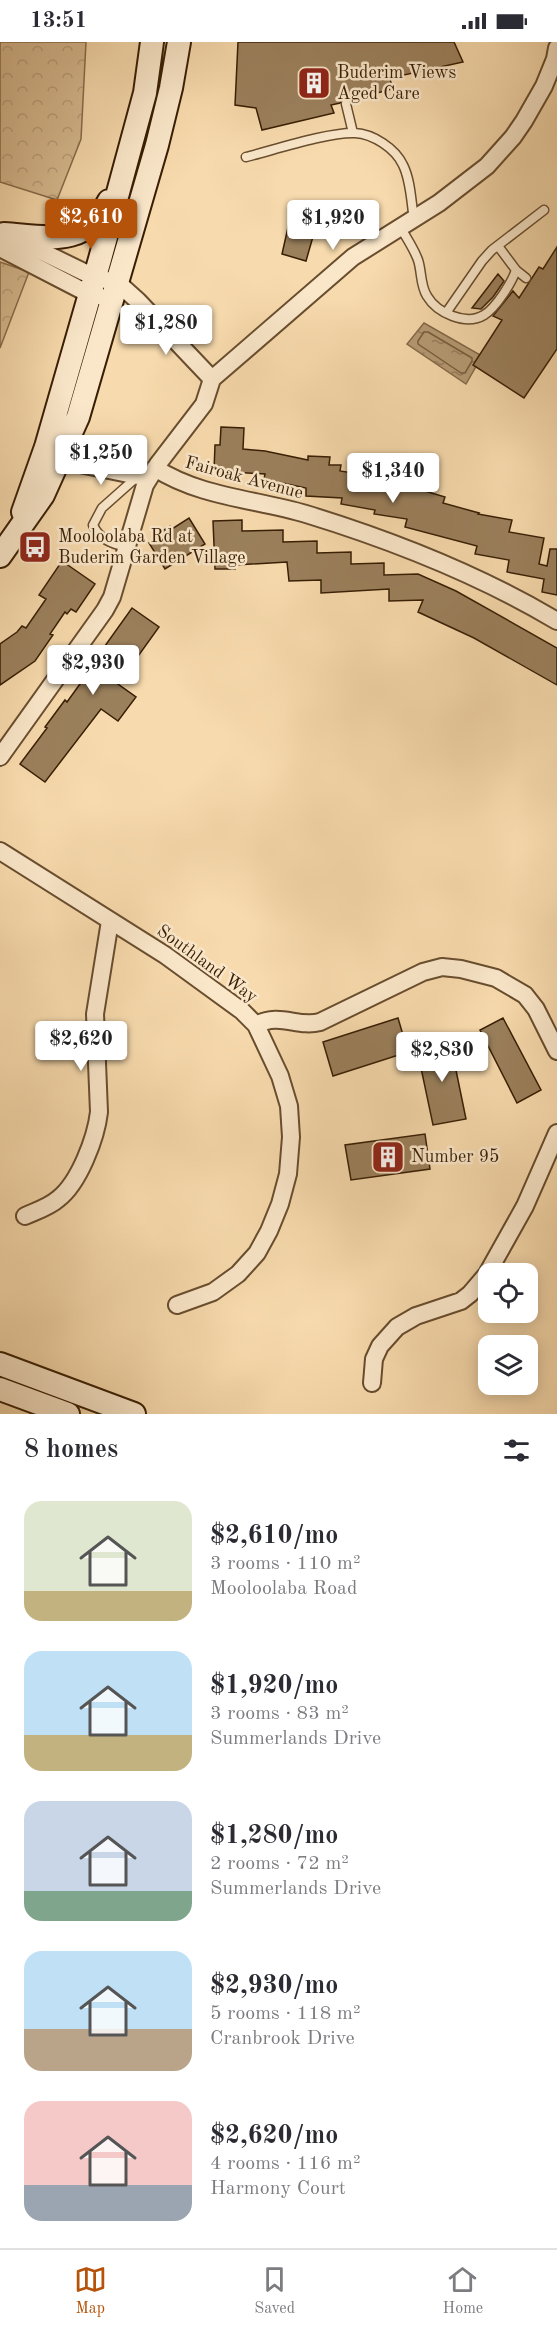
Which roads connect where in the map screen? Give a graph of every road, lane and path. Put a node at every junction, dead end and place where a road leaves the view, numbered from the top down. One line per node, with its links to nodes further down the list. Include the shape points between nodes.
1 (152, 42): 7 (main road, via 145,93)
2 (178, 42): 15 (main road, via 164,116)
3 (556, 56): 9 (street, via 535,101 500,153 470,181)
4 (346, 104): 5 (lane)
5 (353, 133): 6 (lane); 9 (lane, via 379,140 403,163 407,176)
6 (246, 157)
7 (124, 169): 10 (main road, via 104,211 78,234); 14 (main road)
8 (544, 210): 11 (lane)
9 (407, 224): 16 (lane, via 426,294); 17 (street, via 353,257)
10 (1, 238): 14 (street)
11 (498, 246): 12 (lane); 16 (lane, via 482,261)
12 (516, 270): 13 (lane); 16 (lane, via 486,314 469,318)
13 (526, 278)
14 (92, 285): 15 (street); 20 (main road, via 46,447)
15 (115, 292): 17 (street, via 138,301); 18 (main road, via 78,417)
16 (446, 313)
17 (212, 379): 19 (street, via 204,404)
18 (60, 460): 19 (street, Fairoak Avenue); 20 (main road, via 43,495)
19 (147, 474): 21 (street); 21 (lane, via 102,508 93,525 96,533); 23 (street, Fairoak Avenue, via 304,514 432,557)
20 (18, 528): 22 (main road)
21 (127, 547): 24 (street, via 105,610)
22 (0, 556)
23 (557, 621)
24 (0, 757)
25 (0, 850): 26 (street, Southland Way)
26 (110, 921): 27 (street, Southland Way, via 199,978); 30 (street, via 95,1014 97,1127 66,1193)
27 (256, 1025): 28 (street, via 272,1018 320,1022 423,972 442,967 496,978 525,995); 31 (street, Southland Way, via 289,1106 288,1174 280,1204 257,1253 238,1274 213,1292)
28 (557, 1051)
29 (557, 1133): 33 (street, via 525,1206 487,1274 461,1301 416,1316 397,1327 374,1359)
30 (25, 1216)
31 (177, 1305)
32 (0, 1364): 36 (main road)
33 (372, 1383)
34 (0, 1389): 35 (main road)
35 (68, 1414)
36 (134, 1414)

